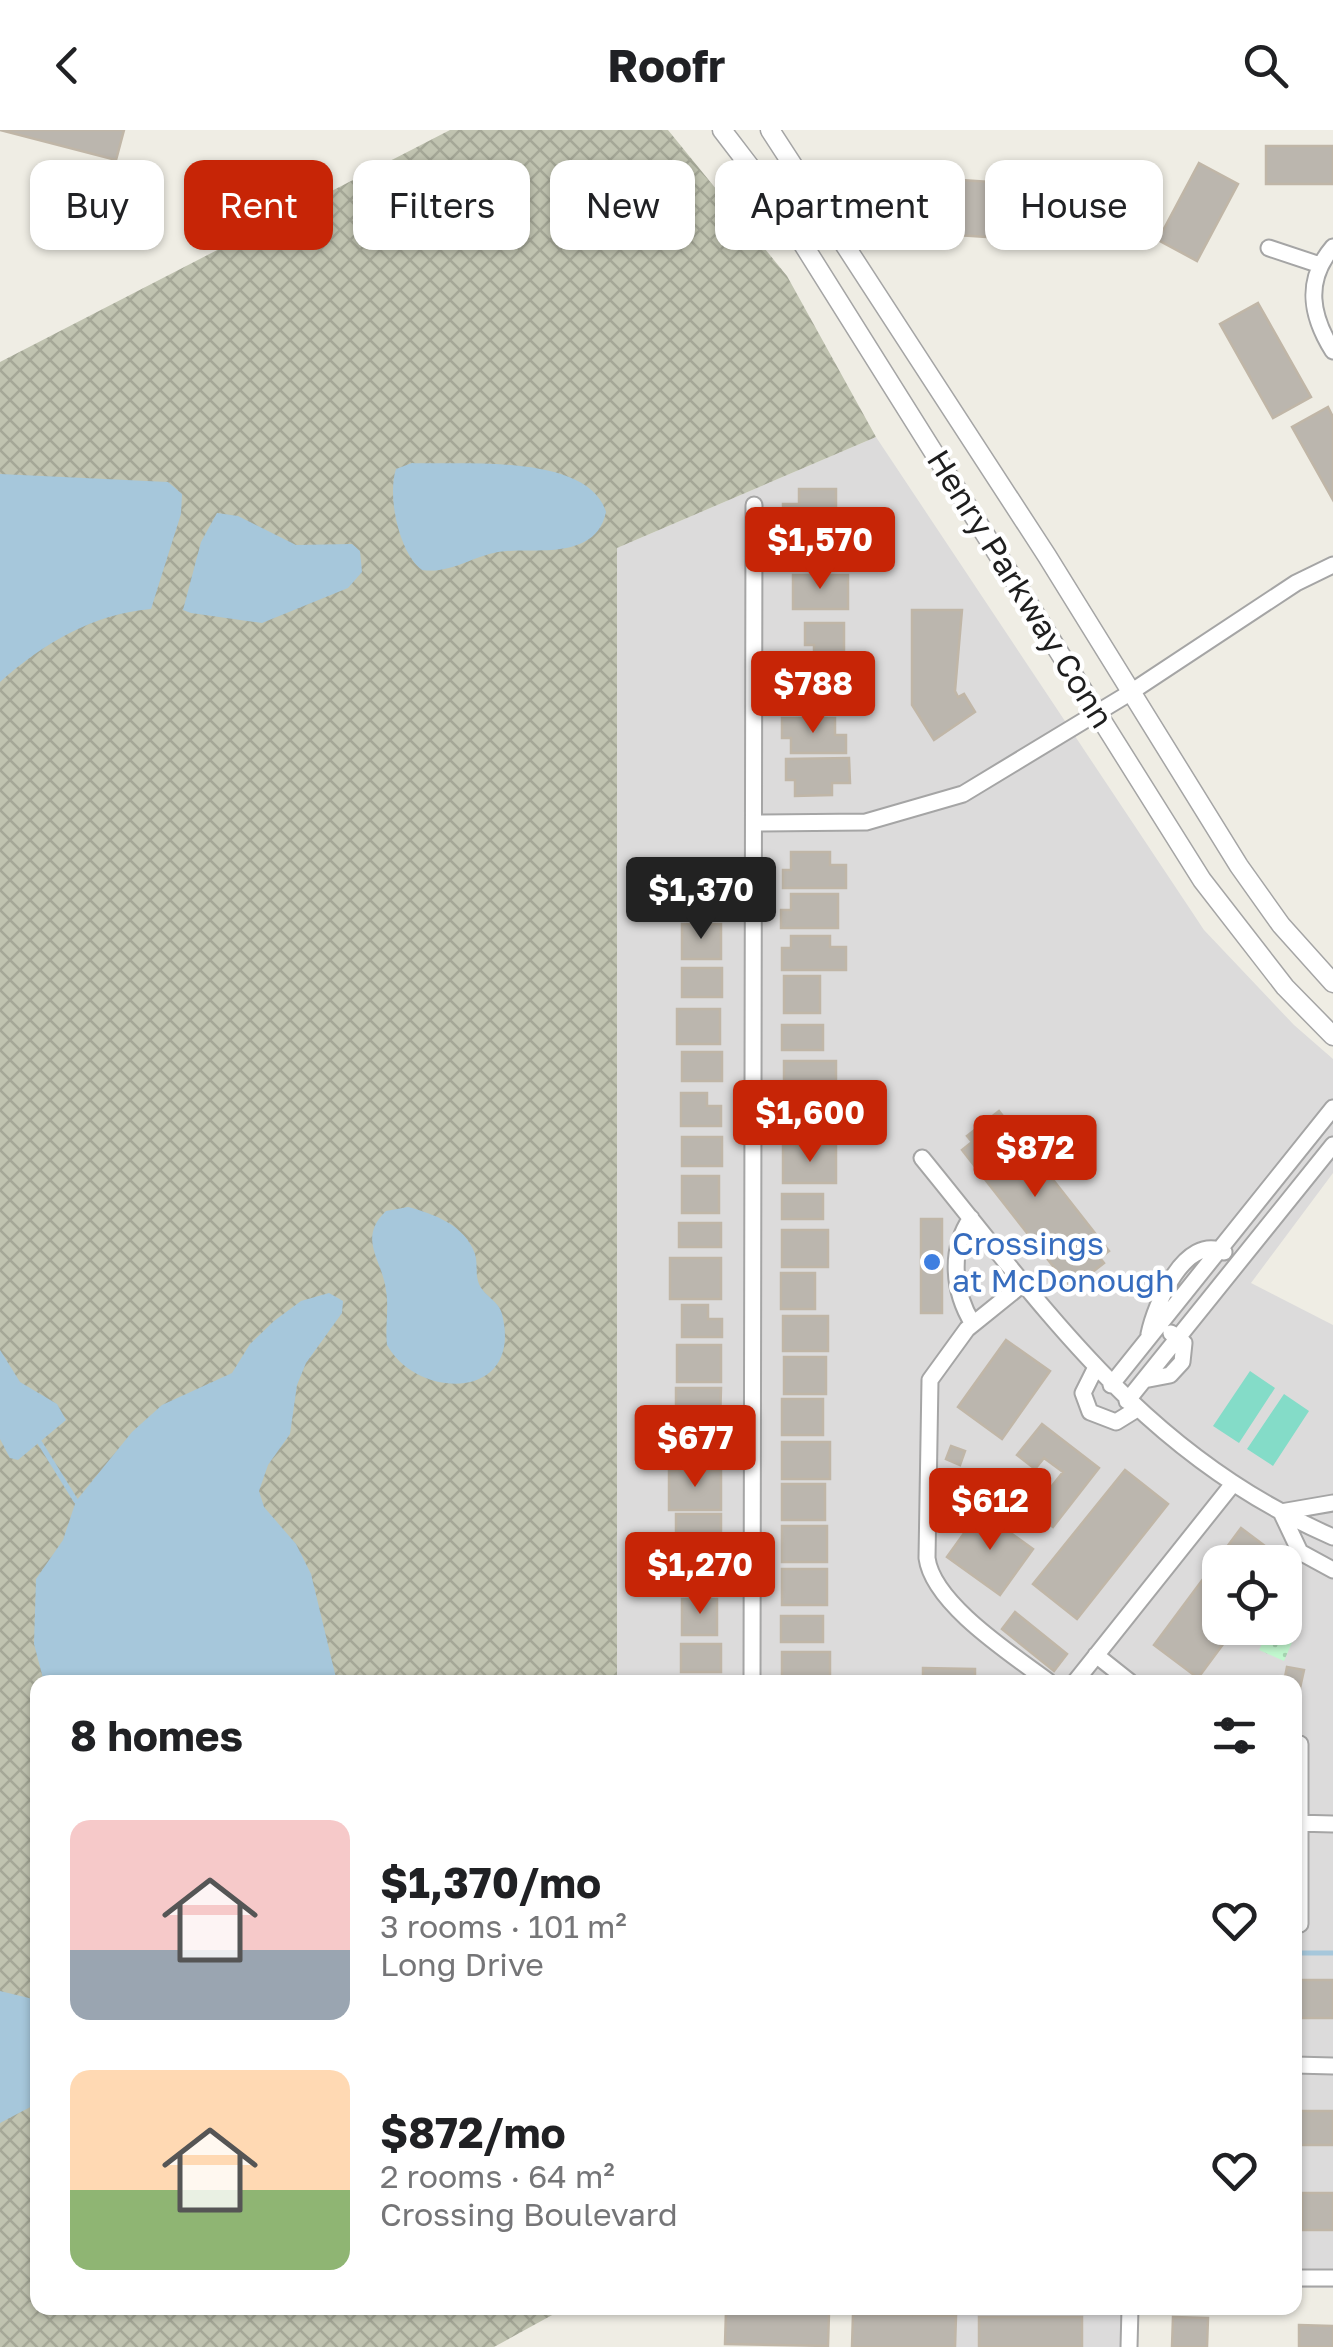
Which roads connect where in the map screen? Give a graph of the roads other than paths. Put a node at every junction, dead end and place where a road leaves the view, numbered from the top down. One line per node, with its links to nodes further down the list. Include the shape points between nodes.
1 (722, 130): 10 (street, Henry Parkway Conn, via 774,198)
2 (770, 130): 9 (street, Henry Parkway Conn)
3 (1333, 247): 5 (street)
4 (1269, 248): 5 (street)
5 (1320, 266): 6 (street, via 1314,311)
6 (1333, 350)
7 (754, 504): 11 (street)
8 (1333, 564): 9 (street)
9 (1128, 694): 10 (street); 12 (street, Henry Parkway Conn, via 1238,866)
10 (1097, 713): 11 (street, via 938,805 866,822); 13 (street, Henry Parkway Conn, via 1243,937)
11 (757, 823): 39 (street)
12 (1333, 983)
13 (1333, 1036)
14 (1333, 1108): 17 (street)
15 (1333, 1145): 18 (street)
16 (922, 1158): 19 (street)
17 (1283, 1171): 18 (street); 20 (street)
18 (1300, 1186): 21 (street)
19 (971, 1218): 23 (street); 26 (street, via 958,1244 958,1292)
20 (1220, 1248): 21 (street); 22 (street, via 1194,1254); 24 (street)
21 (1237, 1262): 25 (street)
22 (1171, 1280): 24 (street); 29 (street, via 1155,1303)
23 (1024, 1283): 26 (street); 30 (street)
24 (1187, 1291): 25 (street); 27 (street)
25 (1204, 1303): 28 (street)
26 (973, 1324): 40 (street, via 930,1380 928,1568 944,1596)
27 (1160, 1324): 28 (street); 29 (street)
28 (1177, 1337): 32 (street, via 1185,1349 1178,1369 1144,1380)
29 (1148, 1338): 31 (street)
30 (1095, 1369): 31 (street); 32 (street, via 1084,1393 1090,1412 1116,1422)
31 (1111, 1385): 32 (street)
32 (1132, 1405): 33 (street)
33 (1232, 1485): 35 (street); 38 (street)
34 (1333, 1503): 35 (street)
35 (1281, 1512): 36 (street); 37 (street, via 1300,1552)
36 (1333, 1537)
37 (1333, 1570)
38 (1096, 1655): 41 (street); 42 (street)
39 (752, 1675)
40 (1029, 1675)
41 (1080, 1675)
42 (1121, 1675)
43 (1302, 1823): 44 (street)
44 (1333, 1824)
45 (1302, 2064): 46 (street)
46 (1333, 2066)
47 (1302, 2278): 48 (street)
48 (1333, 2278)
49 (1130, 2315): 50 (street)
50 (1129, 2347)

